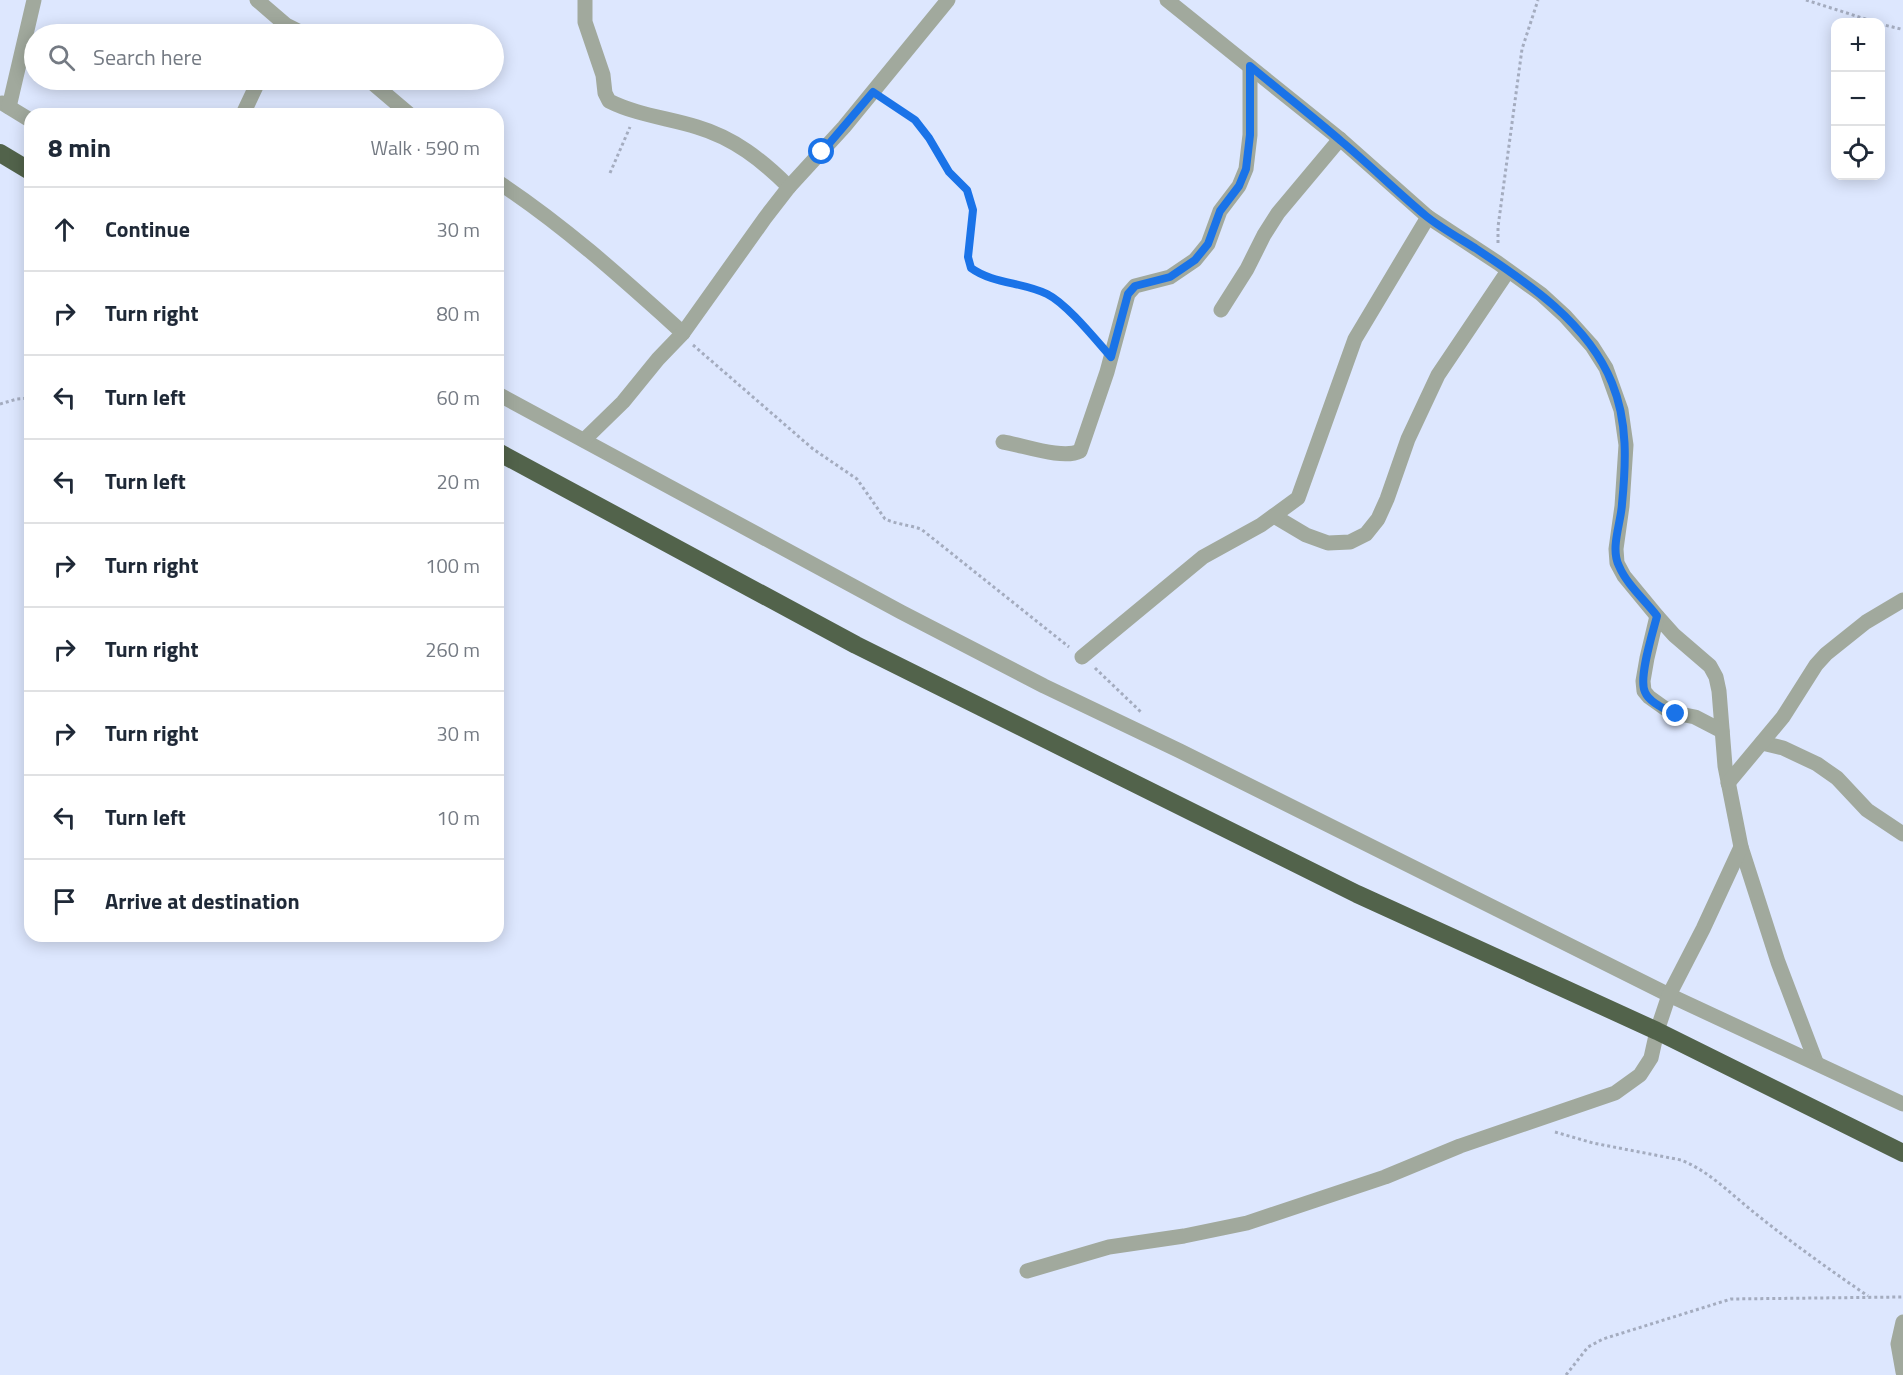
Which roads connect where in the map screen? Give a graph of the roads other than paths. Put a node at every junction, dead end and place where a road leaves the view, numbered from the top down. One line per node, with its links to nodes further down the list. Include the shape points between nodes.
1 (34, 0): 6 (street)
2 (257, 0): 7 (street)
3 (585, 0): 20 (street, via 585,22 609,101 723,136 764,162)
4 (948, 0): 20 (street)
5 (1167, 0): 9 (street)
6 (27, 24)
7 (279, 24)
8 (24, 35): 12 (street)
9 (1250, 66): 16 (street); 27 (street, via 1250,135 1242,179 1220,211 1208,244 1195,260 1170,277 1135,286 1128,294 1101,392 1079,452 1059,453)
10 (254, 90): 13 (street)
11 (381, 90): 14 (street)
12 (4, 104): 15 (street)
13 (246, 108)
14 (402, 108)
15 (24, 116)
16 (1340, 139): 21 (street); 23 (street, via 1278,213)
17 (0, 153): 18 (highway)
18 (24, 167)
19 (504, 186): 24 (street, via 593,252)
20 (789, 187): 24 (street)
21 (1428, 218): 22 (street); 29 (street, via 1354,339 1298,498)
22 (1503, 267): 29 (street, via 1438,375 1378,519 1366,534 1350,542 1321,542); 31 (street, via 1565,316 1606,368 1621,410 1626,445 1616,559 1624,576)
23 (1221, 310)
24 (683, 334): 26 (street)
25 (504, 397): 26 (street)
26 (584, 440): 40 (street, via 1044,686)
27 (1003, 442)
28 (504, 455): 41 (highway, via 856,645 1357,894)
29 (1274, 516): 32 (street, via 1203,557)
30 (1903, 600): 36 (street, via 1866,622 1826,654)
31 (1657, 616): 33 (street, via 1710,666); 34 (street, via 1644,691 1670,712)
32 (1082, 657)
33 (1720, 701): 34 (street); 35 (street)
34 (1700, 719): 35 (street)
35 (1722, 731): 37 (street)
36 (1762, 743): 37 (street); 38 (street, via 1817,764 1837,778 1867,810)
37 (1728, 783): 39 (street)
38 (1903, 834)
39 (1741, 847): 40 (street); 42 (street)
40 (1669, 995): 41 (street); 42 (street)
41 (1657, 1031): 44 (highway); 45 (street, via 1651,1058 1640,1075 1615,1093 1247,1224 1109,1247)
42 (1816, 1062): 43 (street)
43 (1903, 1104)
44 (1903, 1153)
45 (1027, 1271)
46 (1903, 1322): 47 (street, via 1898,1344)
47 (1903, 1372)

